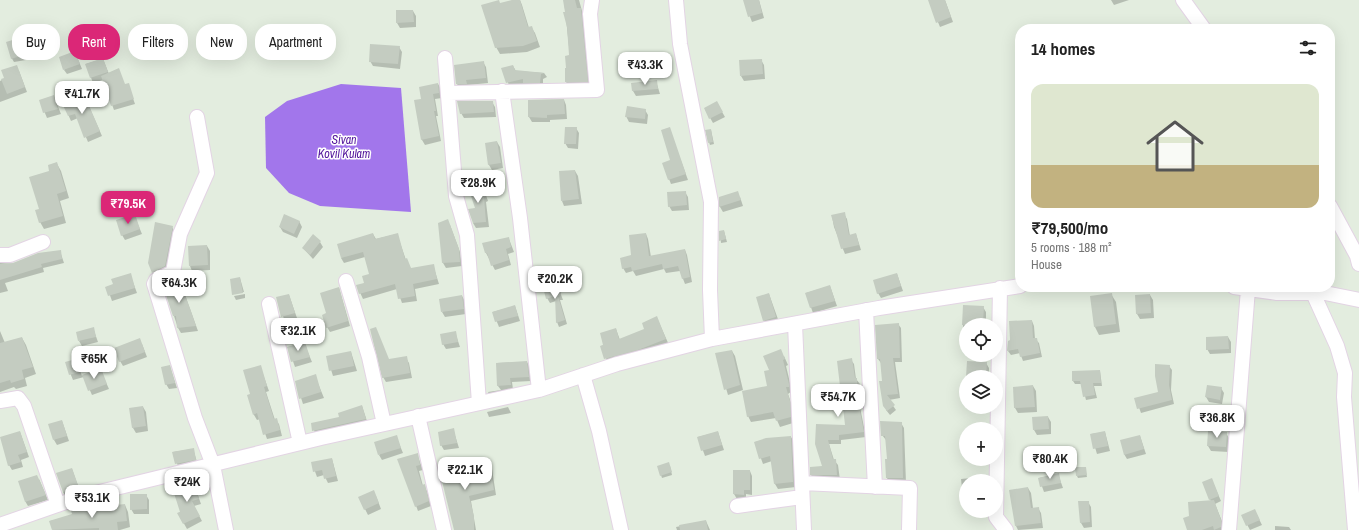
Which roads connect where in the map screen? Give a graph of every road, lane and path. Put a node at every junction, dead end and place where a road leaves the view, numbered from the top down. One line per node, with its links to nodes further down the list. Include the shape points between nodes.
1 (592, 0): 6 (street, via 590,14 597,90)
2 (676, 0): 23 (street, via 680,44 711,202)
3 (1183, 0): 4 (street)
4 (1200, 24)
5 (444, 58): 7 (street)
6 (502, 91): 7 (street); 25 (street, via 520,218)
7 (448, 93): 27 (street, via 456,196 467,235)
8 (197, 117): 31 (street, via 207,173 180,234 172,272 156,280 154,284 195,418)
9 (1335, 215): 12 (street)
10 (43, 242): 11 (street, via 10,255)
11 (0, 254)
12 (1359, 264)
13 (346, 281): 29 (street, via 369,357)
14 (1015, 286): 15 (street)
15 (1000, 288): 21 (street); 42 (street, via 996,517)
16 (1241, 292): 43 (street)
17 (1270, 292): 18 (street)
18 (1313, 293): 19 (street); 44 (street, via 1345,373 1344,397)
19 (1359, 300)
20 (269, 304): 30 (street)
21 (866, 310): 22 (street); 32 (street)
22 (795, 324): 23 (street); 33 (street)
23 (712, 340): 24 (street)
24 (583, 375): 25 (street); 39 (street)
25 (538, 390): 27 (street)
26 (0, 401): 34 (street, via 18,398 24,406)
27 (479, 403): 28 (street)
28 (418, 416): 29 (street); 38 (street)
29 (384, 424): 30 (street)
30 (300, 443): 31 (street)
31 (213, 465): 34 (street, via 83,496); 37 (street)
32 (875, 487): 33 (street); 41 (street, via 910,488)
33 (802, 490): 35 (street); 40 (street)
34 (58, 505): 36 (street)
35 (737, 506)
36 (0, 525)
37 (226, 530)
38 (444, 530)
39 (621, 530)
40 (804, 530)
41 (908, 530)
42 (1006, 530)
43 (1229, 530)
44 (1355, 530)

